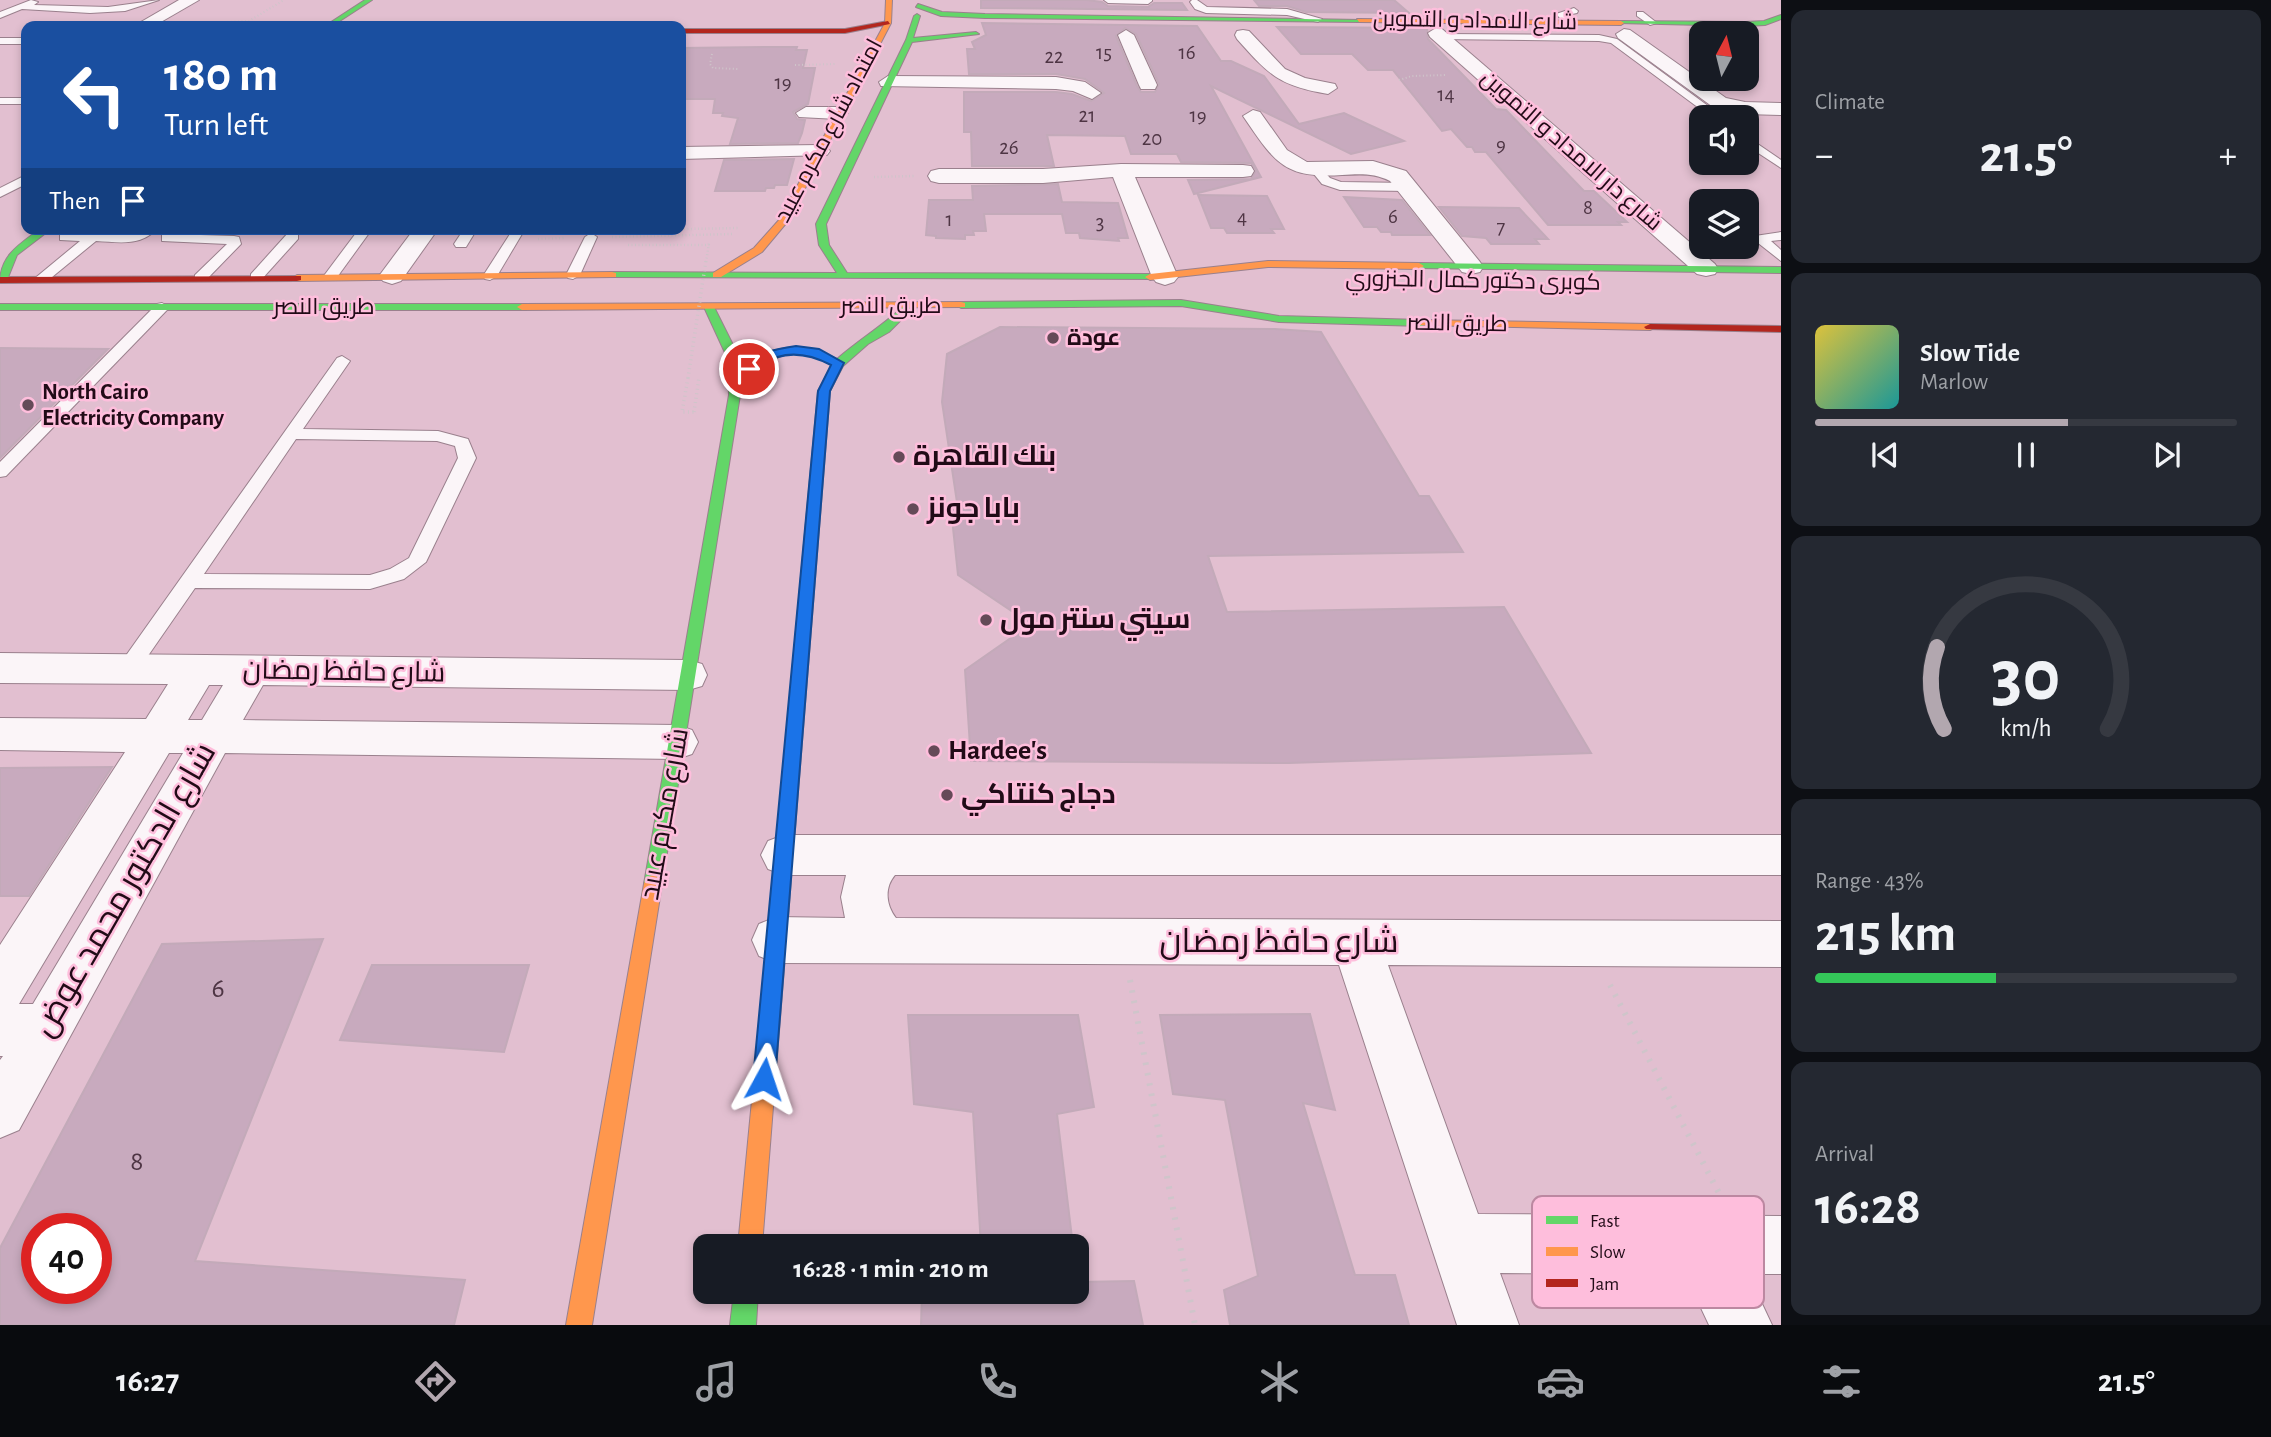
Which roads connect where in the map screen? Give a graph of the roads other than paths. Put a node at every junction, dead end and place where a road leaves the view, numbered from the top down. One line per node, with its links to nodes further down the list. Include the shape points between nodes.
1 (11, 0): 9 (lane)
2 (38, 0): 11 (lane)
3 (155, 0): 11 (lane, via 119,9)
4 (889, 0): 21 (main road, امتداد شارع مكرم عبيد)
5 (1194, 2): 16 (lane, via 1206,10 1287,12)
6 (198, 3): 17 (street); 18 (street)
7 (375, 3): 19 (main road); 20 (main road)
8 (917, 3): 15 (main road, شارع الامداد و التموين, via 951,15); 36 (main road, امتداد شارع مكرم عبيد)
9 (0, 5)
10 (1107, 5): 12 (main road, شارع الامداد و التموين); 15 (main road, شارع الامداد و التموين)
11 (23, 7): 14 (lane)
12 (1158, 8): 16 (main road, شارع الامداد و التموين)
13 (1777, 11): 23 (main road, شارع الامداد و التموين)
14 (0, 15)
15 (1083, 17): 25 (main road, via 1023,25)
16 (1318, 19): 22 (main road, شارع الامداد و التموين, via 1572,17)
17 (154, 21)
18 (174, 21)
19 (338, 21)
20 (357, 21)
21 (887, 23): 35 (main road); 42 (main road, امتداد شارع مكرم عبيد)
22 (1689, 24)
23 (1759, 25)
24 (686, 31): 35 (main road)
25 (1056, 33)
26 (1759, 33): 34 (main road, شارع الامداد و التموين)
27 (994, 34): 36 (main road)
28 (1624, 34): 29 (main road, شارع الامداد و التموين); 33 (main road, شارع الامداد و التموين); 50 (street, via 1720,103)
29 (1689, 34)
30 (1127, 35): 44 (street)
31 (1191, 35): 32 (main road, شارع الامداد و التموين)
32 (1243, 35): 33 (main road, شارع الامداد و التموين); 45 (street, via 1286,79)
33 (1438, 35): 49 (lane, via 1614,41); 82 (street, شارع دار الامداد و التموين)
34 (1781, 36)
35 (782, 37): 40 (main road); 42 (main road, via 837,43)
36 (909, 40): 43 (main road, امتداد شارع مكرم عبيد)
37 (0, 41): 38 (lane)
38 (21, 41)
39 (21, 42): 41 (lane)
40 (686, 43)
41 (0, 49)
42 (867, 58): 52 (main road, امتداد شارع مكرم عبيد)
43 (888, 82): 46 (street, via 1056,83); 78 (main road, امتداد شارع مكرم عبيد, via 821,224)
44 (1148, 85)
45 (1328, 88)
46 (1091, 93)
47 (0, 101): 48 (lane)
48 (21, 101)
49 (1702, 105)
50 (1781, 109)
51 (806, 113): 52 (street)
52 (838, 113): 55 (main road, امتداد شارع مكرم عبيد)
53 (1253, 116): 81 (street, via 1283,157 1298,167 1392,172)
54 (1759, 148): 57 (lane)
55 (820, 151): 56 (street); 70 (main road, امتداد شارع مكرم عبيد)
56 (686, 153)
57 (1781, 164)
58 (1121, 170): 59 (street); 60 (street); 91 (street)
59 (1244, 171)
60 (939, 176)
61 (21, 182): 62 (lane)
62 (0, 193)
63 (21, 234): 71 (main road)
64 (37, 235): 93 (main road, via 18,248)
65 (140, 235): 75 (lane)
66 (362, 235): 90 (lane)
67 (422, 235): 86 (street)
68 (467, 235): 79 (lane)
69 (515, 235): 87 (lane)
70 (772, 235): 78 (main road); 85 (main road, امتداد شارع مكرم عبيد)
71 (12, 236)
72 (293, 236): 89 (lane)
73 (1781, 236): 80 (lane, via 1759,239)
74 (65, 237): 75 (lane)
75 (93, 237): 94 (lane)
76 (591, 237): 84 (lane)
77 (167, 238): 92 (lane, via 234,240)
78 (805, 241): 88 (main road, امتداد شارع مكرم عبيد, via 828,255)
79 (461, 244)
80 (1781, 257)
81 (1471, 267): 82 (main road, طريق النصر); 91 (main road, طريق النصر, via 1268,264)
82 (1706, 270): 83 (main road, طريق النصر)
83 (1781, 270)
84 (573, 275): 85 (main road, طريق النصر); 87 (main road, طريق النصر)
85 (717, 275): 88 (main road, طريق النصر)
86 (392, 276): 87 (main road, طريق النصر); 90 (main road, طريق النصر)
87 (490, 276)
88 (844, 276): 91 (main road, طريق النصر)
89 (256, 277): 90 (main road, طريق النصر); 92 (main road, طريق النصر)
90 (330, 277)
91 (1165, 277): 95 (main road, كوبرى دكتور كمال الجنزوري)
92 (200, 278): 94 (main road, طريق النصر)
93 (1, 279): 94 (main road, طريق النصر)
94 (41, 279)
95 (1781, 284)
96 (1181, 303): 97 (main road, كوبرى دكتور كمال الجنزوري); 98 (main road, طريق النصر); 102 (main road, طريق النصر, via 1329,322)
97 (1346, 304)
98 (910, 306): 101 (main road, طريق النصر); 104 (main road)
99 (0, 307): 100 (main road, طريق النصر)
100 (162, 307): 101 (main road, طريق النصر); 108 (lane)
101 (709, 307): 105 (main road, شارع مكرم عبيد, via 732,350)
102 (1781, 329)
103 (342, 361): 106 (lane)
104 (838, 363): 105 (main road, via 815,352 776,352 760,359); 120 (main road, via 824,391)
105 (737, 386): 115 (main road, شارع مكرم عبيد)
106 (291, 434): 110 (lane); 110 (lane, via 438,436 462,443 467,458 416,562 397,574 370,582)
107 (0, 448): 108 (lane)
108 (24, 448): 109 (lane)
109 (0, 472)
110 (188, 581): 112 (lane)
111 (0, 668): 112 (street, شارع حافظ رمضان)
112 (127, 670): 113 (street, شارع حافظ رمضان)
113 (198, 670): 114 (street, شارع حافظ رمضان); 117 (street, شارع الدكتور محمد عوض)
114 (251, 671): 115 (street, شارع حافظ رمضان); 118 (street, شارع الدكتور محمد عوض)
115 (688, 675): 119 (main road, شارع مكرم عبيد)
116 (0, 734): 117 (street)
117 (158, 736): 118 (street); 127 (street, شارع الدكتور محمد عوض)
118 (212, 737): 119 (street); 128 (street, شارع الدكتور محمد عوض)
119 (677, 742): 134 (main road, شارع مكرم عبيد)
120 (784, 855): 121 (street); 123 (main road)
121 (884, 855): 122 (street); 124 (street, via 867,876 863,903 867,917)
122 (1781, 855)
123 (776, 940): 124 (street, شارع حافظ رمضان); 130 (main road)
124 (885, 940): 125 (street, شارع حافظ رمضان)
125 (1356, 943): 126 (street, شارع حافظ رمضان); 131 (street)
126 (1777, 951)
127 (0, 989)
128 (23, 1029): 129 (street, شارع الدكتور محمد عوض)
129 (0, 1111)
130 (751, 1234)
131 (1459, 1243): 132 (street); 136 (street)
132 (1532, 1243)
133 (745, 1304): 135 (main road)
134 (579, 1325)
135 (743, 1325)
136 (1488, 1325)

